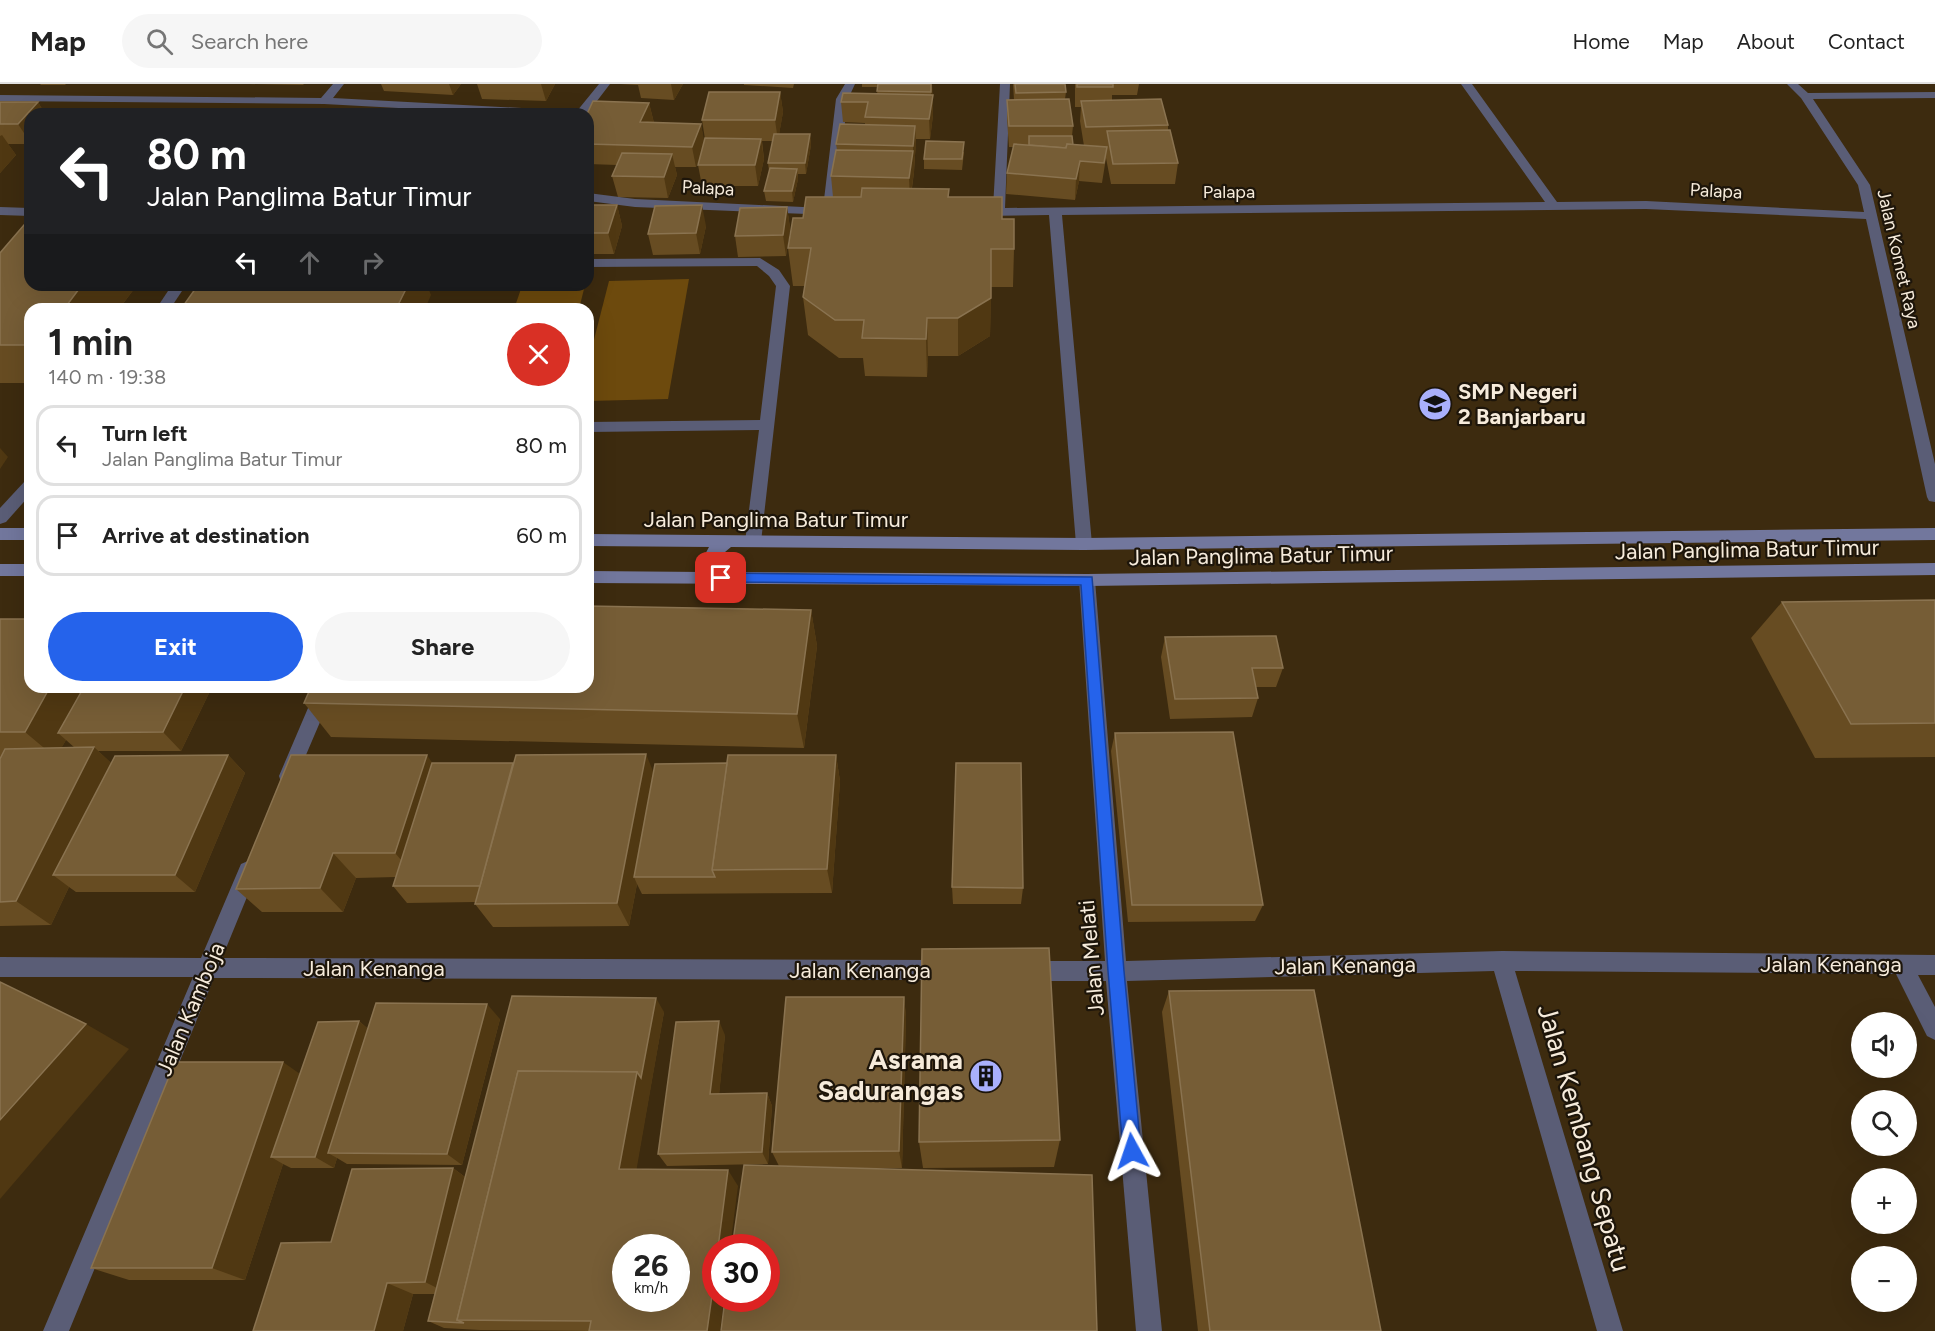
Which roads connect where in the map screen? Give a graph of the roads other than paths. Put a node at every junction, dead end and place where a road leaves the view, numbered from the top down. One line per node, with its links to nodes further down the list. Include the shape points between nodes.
1 (339, 84): 10 (street)
2 (604, 84): 12 (street)
3 (850, 84): 13 (street, Palapa, via 842,99 835,212)
4 (1005, 84): 19 (street)
5 (1466, 84): 14 (street)
6 (1792, 84): 8 (street, Jalan Komet Raya)
7 (1935, 95): 8 (street)
8 (1805, 96): 20 (street, Jalan Komet Raya, via 1864,185)
9 (0, 98): 10 (street)
10 (324, 101): 11 (street)
11 (459, 108)
12 (586, 108)
13 (594, 197)
14 (1554, 207): 15 (street, Palapa); 20 (street, Palapa, via 1646,205)
15 (1055, 211): 19 (street, Palapa); 33 (street)
16 (0, 212): 17 (street)
17 (24, 212)
18 (965, 212): 19 (street, Palapa)
19 (999, 212)
20 (1871, 216): 25 (street, Jalan Komet Raya)
21 (594, 263): 22 (street, via 765,264 783,286)
22 (767, 425): 23 (street); 32 (street)
23 (594, 427)
24 (24, 492): 26 (street)
25 (1935, 497)
26 (0, 518)
27 (0, 534): 28 (main road)
28 (24, 534)
29 (1935, 534): 33 (main road, Jalan Panglima Batur Timur)
30 (594, 540): 31 (main road, Jalan Panglima Batur Timur)
31 (726, 542): 32 (main road, Jalan Panglima Batur Timur); 38 (main road, via 708,560 710,569)
32 (753, 542): 33 (main road, Jalan Panglima Batur Timur)
33 (1084, 544)
34 (1935, 568): 39 (main road, Jalan Panglima Batur Timur)
35 (0, 570): 36 (main road)
36 (24, 570)
37 (594, 577): 38 (main road, Jalan Panglima Batur Timur)
38 (721, 578): 39 (main road, Jalan Panglima Batur Timur)
39 (1087, 580): 50 (street, Jalan Melati)
40 (323, 693): 41 (street)
41 (280, 795)
42 (257, 849): 47 (street, Jalan Kamboja)
43 (1503, 961): 44 (street, Jalan Kenanga); 50 (street, Jalan Kenanga); 54 (street, Jalan Kembang Sepatu)
44 (1902, 965): 45 (street, Jalan Kenanga); 51 (street)
45 (1935, 965)
46 (0, 967): 47 (street, Jalan Kenanga)
47 (207, 968): 48 (street, Jalan Kenanga); 52 (street, Jalan Kamboja)
48 (960, 970)
49 (1008, 971): 50 (street, Jalan Kenanga)
50 (1116, 971): 53 (street, Jalan Melati)
51 (1935, 1029)
52 (56, 1331)
53 (1149, 1331)
54 (1610, 1331)

